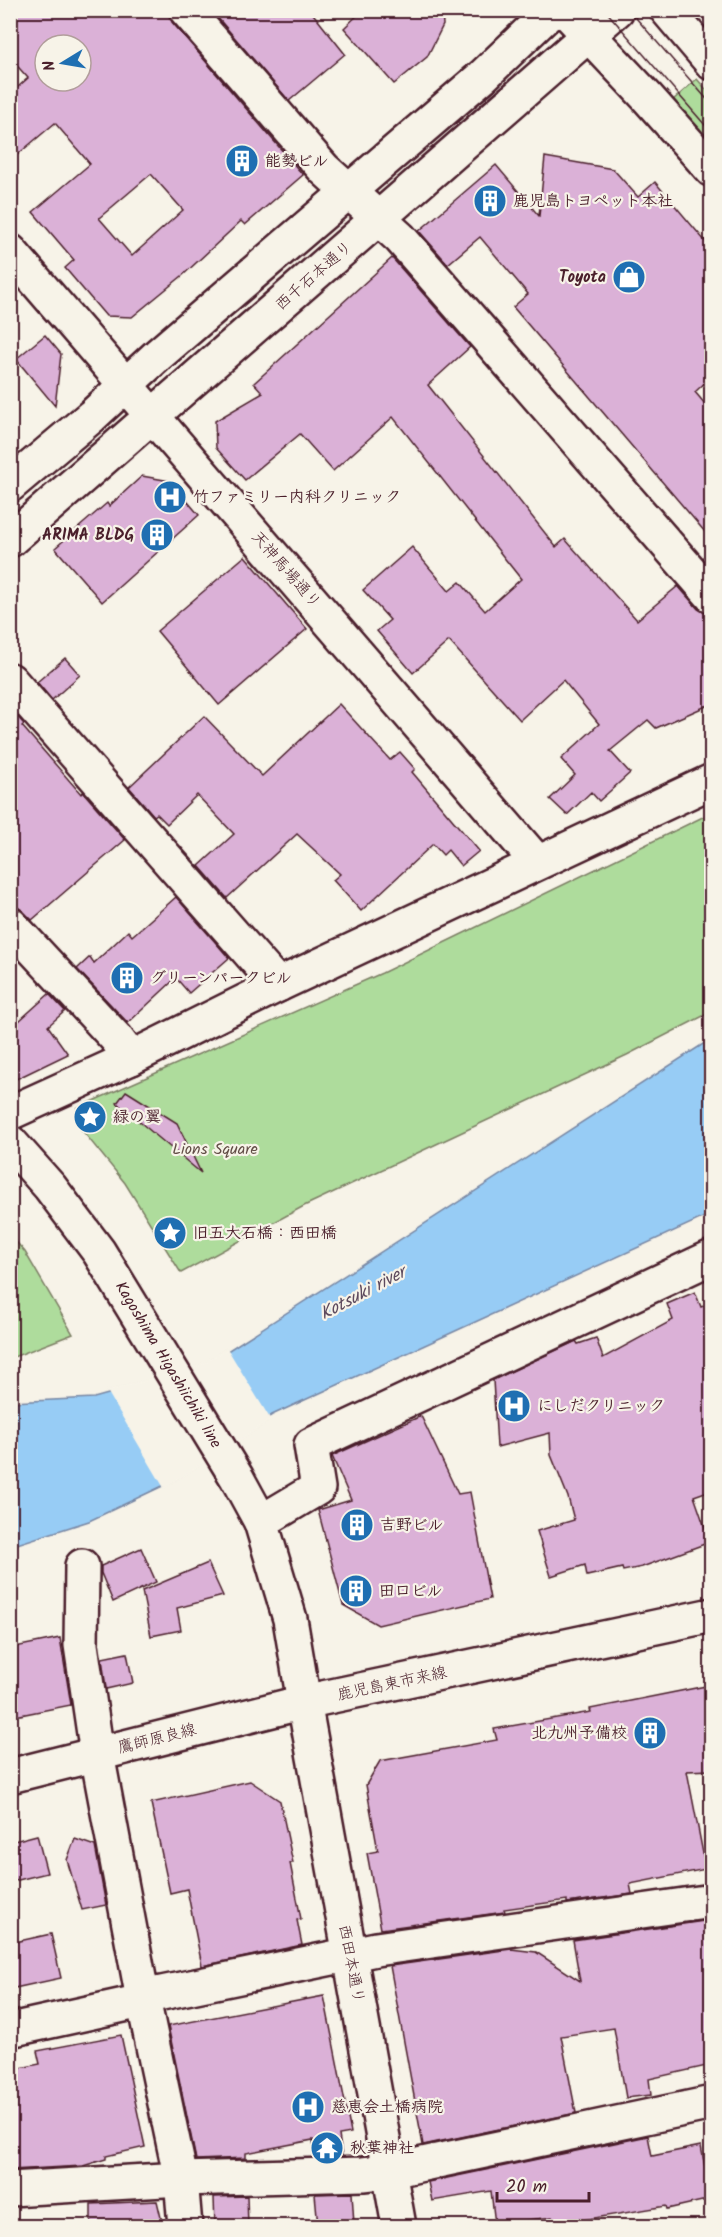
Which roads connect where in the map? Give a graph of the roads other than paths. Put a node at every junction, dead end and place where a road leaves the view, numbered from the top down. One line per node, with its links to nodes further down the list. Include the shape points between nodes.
1 (186, 10): 9 (street, via 324,169)
2 (552, 10): 9 (street, via 483,76)
3 (565, 10): 6 (street)
4 (617, 10): 6 (street, 西千石本通り)
5 (667, 10): 7 (street)
6 (589, 36): 8 (street); 10 (street, 西千石本通り)
7 (711, 63)
8 (711, 170)
9 (349, 192): 10 (street); 12 (street)
10 (380, 220): 13 (street, 西千石本通り); 16 (street, via 408,247)
11 (10, 251): 12 (street, 天神馬場通り)
12 (126, 384): 13 (street, 天神馬場通り); 14 (street)
13 (153, 415): 15 (street, 西千石本通り); 19 (street, 天神馬場通り)
14 (10, 485)
15 (10, 540)
16 (711, 596)
17 (10, 680): 21 (street)
18 (711, 781): 19 (street)
19 (537, 862): 21 (street)
20 (10, 924): 22 (street)
21 (278, 985): 22 (street)
22 (131, 1058): 23 (street)
23 (10, 1113)
24 (10, 1142): 26 (street, Kagoshima Higashiichiki line, via 99,1252)
25 (711, 1257): 26 (street, via 311,1445 318,1488)
26 (261, 1522): 29 (street, via 290,1619)
27 (82, 1566): 30 (street, via 81,1645)
28 (711, 1615): 29 (street, 鹿児島東市来線)
29 (304, 1702): 30 (street, 鷹師原良線); 33 (street, 西田本通り)
30 (97, 1754): 31 (street, 鷹師原良線); 34 (street)
31 (10, 1776)
32 (711, 1901): 33 (street)
33 (349, 1954): 34 (street); 37 (street, 西田本通り)
34 (143, 1999): 35 (street); 38 (street)
35 (10, 2030)
36 (711, 2103): 37 (street)
37 (390, 2171): 38 (street); 41 (street, 西田本通り)
38 (181, 2179): 39 (street); 40 (street)
39 (10, 2189)
40 (185, 2226)
41 (399, 2226)

